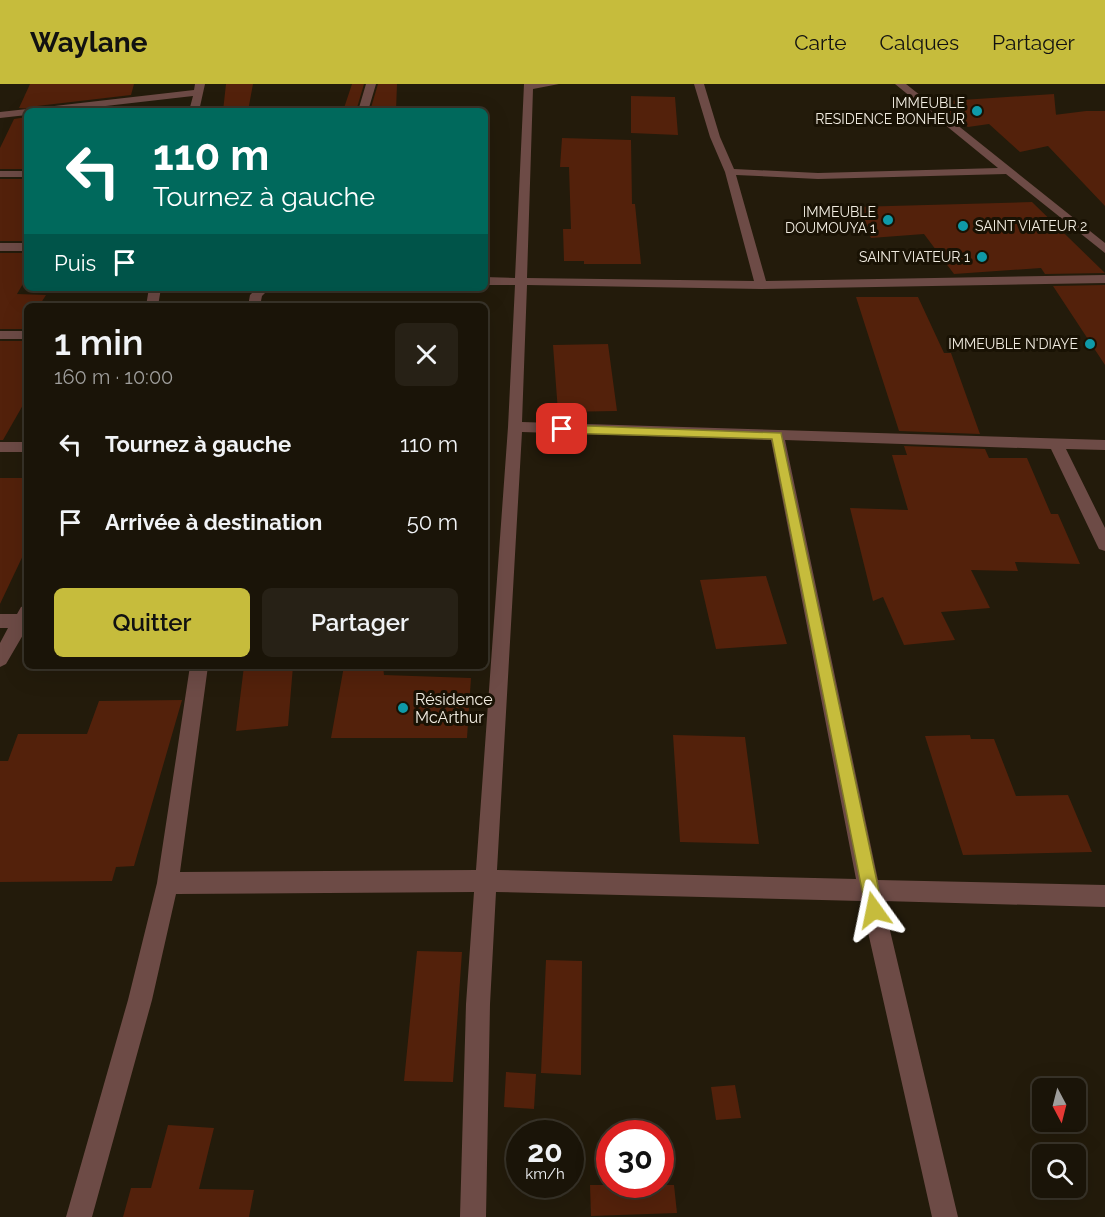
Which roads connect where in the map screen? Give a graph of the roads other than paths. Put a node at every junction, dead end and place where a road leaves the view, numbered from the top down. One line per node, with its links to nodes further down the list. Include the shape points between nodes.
1 (371, 84): 9 (street)
2 (554, 84): 5 (street)
3 (699, 84): 13 (street)
4 (900, 84): 12 (street)
5 (529, 86): 21 (street)
6 (200, 88): 7 (street); 8 (street)
7 (77, 108)
8 (195, 108)
9 (364, 108)
10 (24, 112): 11 (street)
11 (0, 115)
12 (1008, 171): 13 (street, via 818,176); 18 (street)
13 (730, 172): 22 (street)
14 (0, 174): 15 (street)
15 (24, 174)
16 (0, 247): 17 (street)
17 (24, 247)
18 (1105, 249)
19 (1105, 279): 22 (street)
20 (488, 281): 21 (street)
21 (521, 281): 22 (street); 25 (street)
22 (761, 285)
23 (0, 335): 24 (street)
24 (24, 335)
25 (515, 428): 26 (street); 37 (street)
26 (777, 435): 27 (street); 39 (street)
27 (1056, 444): 28 (street); 31 (street)
28 (1105, 445)
29 (0, 447): 30 (street)
30 (24, 447)
31 (1105, 545)
32 (24, 618): 33 (street)
33 (0, 621)
34 (24, 621): 35 (street)
35 (0, 659)
36 (199, 669): 38 (street)
37 (488, 881): 38 (street); 39 (street); 42 (street, via 478,1004)
38 (168, 883): 41 (street, via 140,1000)
39 (869, 888): 40 (street); 43 (street)
40 (1105, 896)
41 (79, 1217)
42 (472, 1217)
43 (945, 1217)

